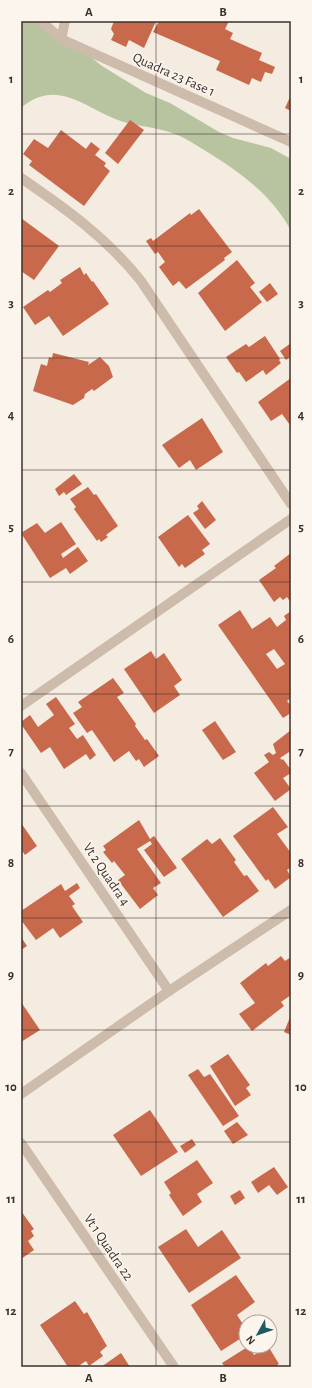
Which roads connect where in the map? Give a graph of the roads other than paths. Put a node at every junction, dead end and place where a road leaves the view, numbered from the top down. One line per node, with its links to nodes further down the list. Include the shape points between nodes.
1 (41, 21): 3 (street, Quadra 23 Fase 1)
2 (65, 21): 3 (street)
3 (61, 39): 4 (street, Quadra 23 Fase 1)
4 (291, 142)
5 (21, 178): 6 (street, via 56,202 111,246 123,259 141,281)
6 (291, 504)
7 (291, 519): 8 (street)
8 (21, 706)
9 (21, 773): 11 (street, Vt 2 Quadra 4)
10 (291, 910): 11 (street)
11 (169, 990): 12 (street)
12 (21, 1094)
13 (21, 1144): 14 (street, Vt 1 Quadra 22)
14 (174, 1367)

